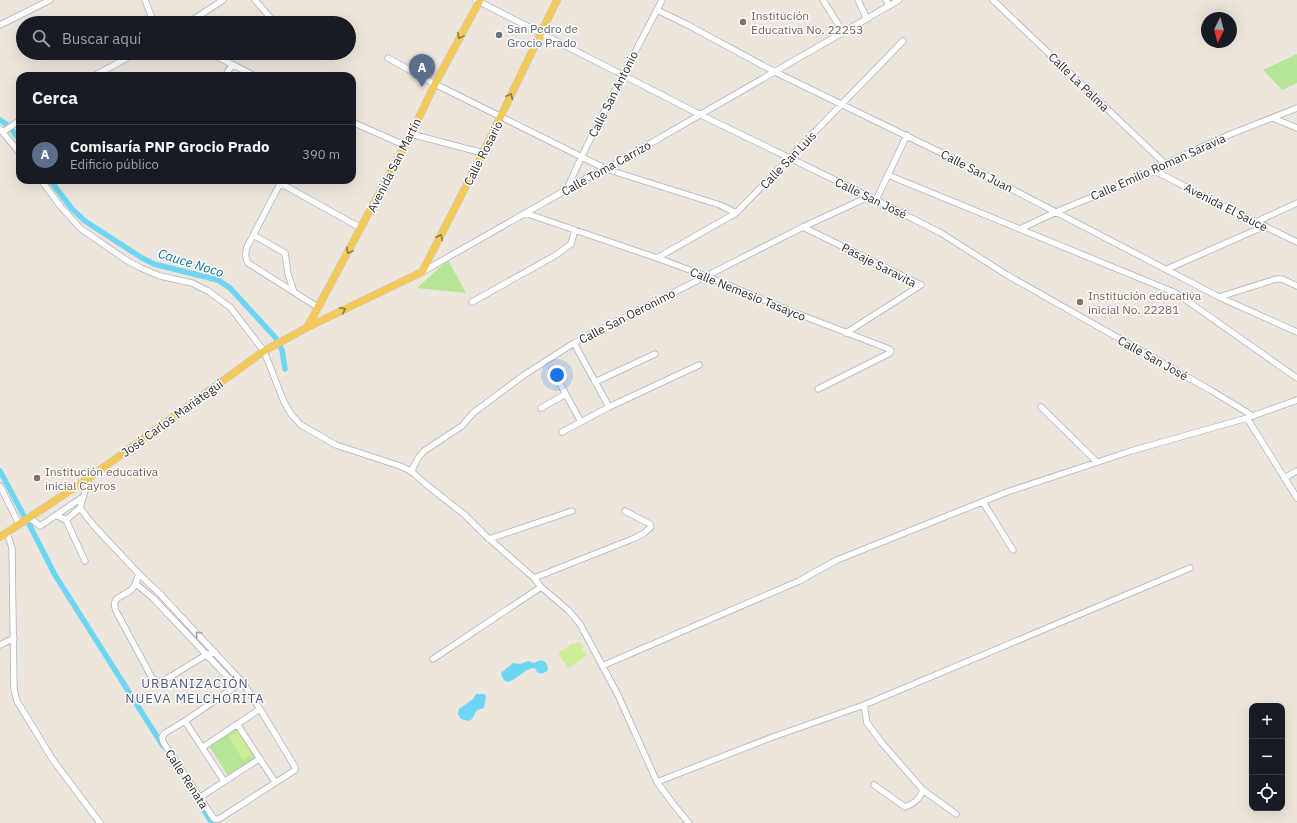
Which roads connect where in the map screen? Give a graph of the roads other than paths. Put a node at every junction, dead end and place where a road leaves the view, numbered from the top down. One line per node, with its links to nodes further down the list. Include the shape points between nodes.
1 (50, 0): 15 (street)
2 (145, 0): 16 (street)
3 (223, 0): 17 (street)
4 (256, 0): 18 (street)
5 (478, 0): 22 (street, Calle San José); 34 (main road, Avenida San Martín, one-way to 34)
6 (557, 0): 22 (main road, Calle Rosario)
7 (662, 0): 14 (street, Calle San Antonio)
8 (822, 0): 23 (street)
9 (858, 0): 20 (street)
10 (886, 0): 13 (street)
11 (899, 0): 13 (street, Calle Toma Carrizo)
12 (993, 0): 51 (street, Calle La Palma)
13 (888, 6): 20 (street, Calle Toma Carrizo)
14 (657, 10): 32 (street, Calle San Juan); 33 (street, Calle San Antonio)
15 (18, 16)
16 (151, 16)
17 (199, 16)
18 (269, 16)
19 (16, 17): 21 (street)
20 (867, 18): 23 (street, Calle Toma Carrizo)
21 (0, 25)
22 (540, 32): 33 (street, Calle San José); 38 (main road, Calle Rosario, one-way to 22)
23 (843, 32): 32 (street, Calle Toma Carrizo)
24 (902, 41): 35 (street, Calle San Luis)
25 (388, 58): 34 (street)
26 (123, 60): 29 (street)
27 (223, 60): 28 (street)
28 (232, 65): 30 (street); 31 (street)
29 (101, 72)
30 (228, 72)
31 (247, 72)
32 (775, 72): 35 (street, Calle San Juan); 37 (street, Calle Toma Carrizo)
33 (622, 75): 37 (street, Calle San José); 49 (street, Calle San Antonio)
34 (436, 84): 38 (street); 44 (main road, Avenida San Martín)
35 (842, 105): 45 (street, Calle San Juan); 50 (street, Calle San Luis)
36 (1297, 108): 39 (street, Calle Emilio Roman Saravia)
37 (701, 114): 50 (street, Calle San José); 52 (street, Calle Toma Carrizo)
38 (501, 115): 48 (main road, Calle Rosario); 49 (street)
39 (1273, 118): 42 (street); 51 (street, Calle Emilio Roman Saravia)
40 (16, 122): 43 (street)
41 (356, 124): 46 (street)
42 (1297, 128)
43 (1, 130): 47 (street)
44 (411, 134): 46 (main road, Avenida San Martín); 48 (street)
45 (907, 135): 54 (street); 62 (street, Calle San Juan)
46 (404, 145): 68 (main road, Avenida San Martín)
47 (16, 149)
48 (483, 153): 75 (main road, Calle Rosario, one-way to 48)
49 (581, 156): 52 (street); 58 (street, Calle San Antonio)
50 (790, 158): 59 (street, Calle San José); 64 (street, Calle San Luis)
51 (1165, 164): 53 (street, Calle Emilio Roman Saravia)
52 (606, 169): 58 (street, Calle Toma Carrizo); 64 (street, via 720,205)
53 (1155, 171): 62 (street, Calle Emilio Roman Saravia); 65 (street, Avenida El Sauce)
54 (888, 175): 60 (street); 69 (street)
55 (44, 184): 87 (street, via 80,228 126,260 160,276 192,283 220,299 230,307)
56 (280, 184): 71 (street)
57 (284, 184): 68 (street)
58 (567, 189): 63 (street, Calle Toma Carrizo)
59 (868, 197): 60 (street, Calle San José); 67 (street, Calle San Oeronimo)
60 (876, 200): 99 (street, Calle San José, via 941,233 1007,275 1212,391)
61 (1297, 203): 65 (street)
62 (1056, 212): 69 (street, Calle Emilio Roman Saravia); 74 (street, Calle San Juan)
63 (525, 213): 70 (street, Calle Nemesio Tasayco); 75 (street, Calle Toma Carrizo)
64 (736, 213): 73 (street, Calle San Luis)
65 (1256, 222): 66 (street, Avenida El Sauce)
66 (1265, 226): 72 (street, Avenida El Sauce); 74 (street)
67 (803, 227): 76 (street, Calle San Oeronimo); 84 (street, Pasaje Saravita, via 921,285)
68 (361, 228): 81 (main road, Avenida San Martín, one-way to 81)
69 (1020, 229): 91 (street, via 1176,292)
70 (575, 230): 73 (street, Calle Nemesio Tasayco); 80 (street, via 571,244)
71 (253, 235): 78 (street, via 285,253); 78 (street, via 245,253 248,263)
72 (1297, 242)
73 (657, 258): 76 (street, Calle Nemesio Tasayco)
74 (1167, 269): 79 (street, Calle San Juan)
75 (422, 272): 82 (main road, Calle Toma Carrizo, one-way to 75)
76 (706, 276): 84 (street, Calle Nemesio Tasayco); 86 (street, Calle San Oeronimo)
77 (1297, 286): 79 (street, via 1276,279)
78 (294, 292): 81 (street)
79 (1219, 297): 83 (street, Calle San Juan)
80 (472, 302)
81 (319, 308): 82 (main road, Avenida San Martín)
82 (308, 327): 85 (main road, Calle Toma Carrizo)
83 (1297, 332)
84 (846, 333): 93 (street, Calle Nemesio Tasayco, via 890,349 890,353)
85 (279, 343): 87 (main road, José Carlos Mariátegui)
86 (574, 343): 92 (street); 104 (street, Calle San Oeronimo, via 524,375 473,413 462,426 424,450)
87 (264, 351): 104 (street, via 284,402 301,425 336,445); 105 (main road, José Carlos Mariátegui)
88 (655, 354): 92 (street)
89 (699, 366): 96 (street)
90 (552, 369): 94 (street)
91 (1297, 378)
92 (595, 382): 96 (street)
93 (818, 389)
94 (566, 394): 98 (street); 100 (street)
95 (1297, 400): 99 (street)
96 (609, 407): 100 (street)
97 (1041, 407): 102 (street)
98 (541, 408)
99 (1250, 417): 102 (street); 106 (street)
100 (581, 422): 101 (street)
101 (562, 432)
102 (1097, 462): 110 (street)
103 (1297, 471): 106 (street)
104 (411, 472): 119 (street, via 465,515)
105 (89, 478): 108 (street); 115 (main road, José Carlos Mariátegui)
106 (1284, 478): 109 (street)
107 (0, 486): 117 (street)
108 (83, 497): 111 (street); 114 (street)
109 (1297, 498)
110 (983, 502): 120 (street); 132 (street, via 837,560 799,581)
111 (80, 508): 116 (street); 123 (street)
112 (572, 511): 119 (street)
113 (625, 512): 124 (street, via 650,524 651,527 635,538)
114 (56, 515): 115 (street, via 40,526); 116 (street)
115 (30, 518): 117 (main road, José Carlos Mariátegui)
116 (66, 520): 121 (street)
117 (19, 524): 118 (main road, José Carlos Mariátegui)
118 (3, 535): 127 (street, via 12,548)
119 (489, 539): 124 (street)
120 (1013, 550)
121 (85, 561)
122 (1190, 568): 135 (street)
123 (139, 574): 125 (street); 129 (street, one-way to 123)
124 (534, 578): 126 (street)
125 (136, 584): 130 (street, via 153,598); 130 (street, via 114,605 152,678 159,682 163,681)
126 (541, 587): 131 (street); 132 (street, via 580,624)
127 (14, 638): 128 (street); 148 (street, via 14,690 17,701 53,760)
128 (0, 645)
129 (215, 652): 130 (street); 133 (street)
130 (206, 655): 134 (street)
131 (433, 659)
132 (602, 666): 143 (street, via 618,695)
133 (243, 684): 134 (street); 136 (street)
134 (236, 686): 137 (street)
135 (864, 704): 143 (street); 145 (street, via 867,723)
136 (260, 709): 138 (street); 142 (street, via 296,767)
137 (185, 721): 139 (street); 146 (street, Calle Renata, via 162,737)
138 (237, 724): 139 (street); 140 (street)
139 (203, 747): 141 (street)
140 (260, 759): 141 (street); 142 (street)
141 (224, 781): 146 (street)
142 (275, 782): 146 (street, Calle Renata, via 220,819 212,817)
143 (657, 782): 149 (street)
144 (874, 785): 145 (street, via 905,807 917,800)
145 (923, 790): 147 (street)
146 (200, 798)
147 (956, 814)
148 (100, 823)
149 (688, 823)

